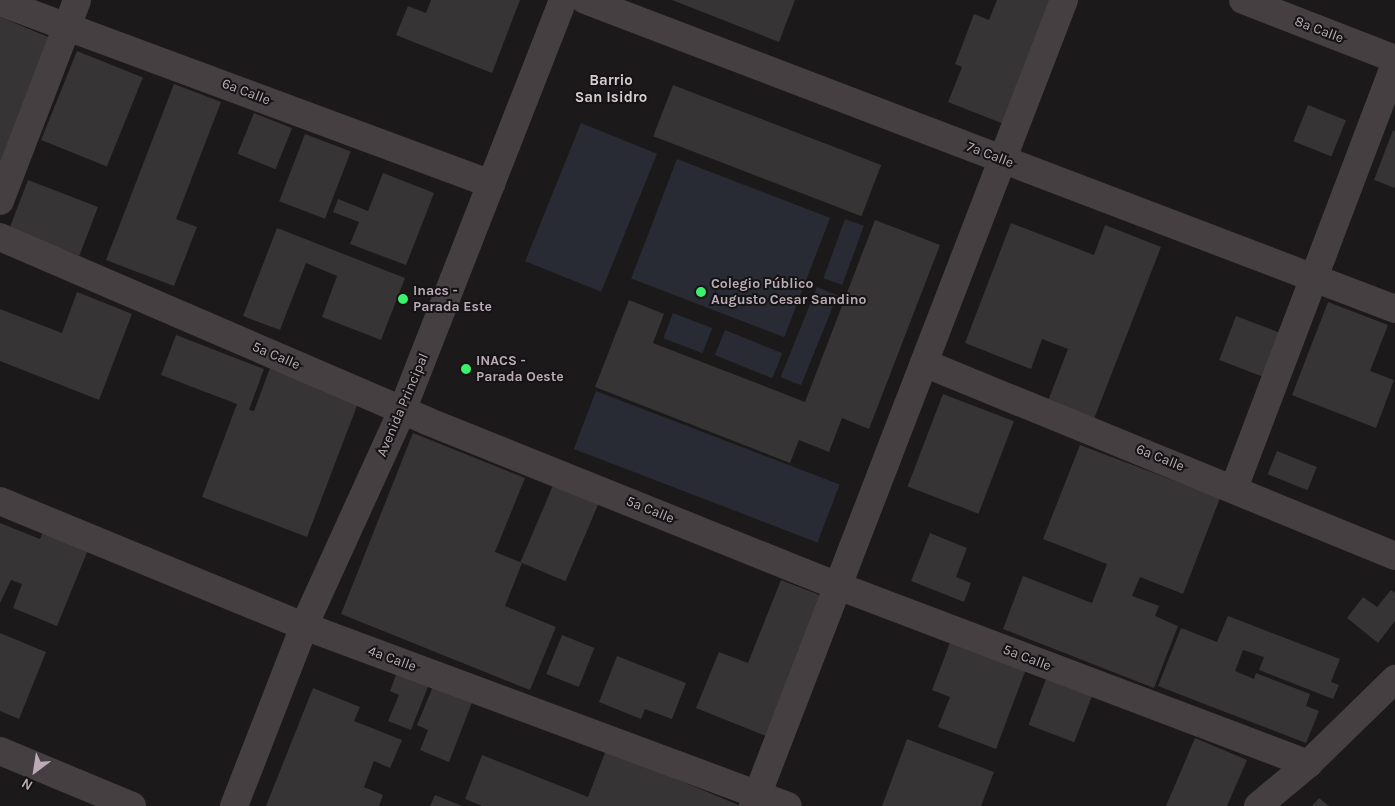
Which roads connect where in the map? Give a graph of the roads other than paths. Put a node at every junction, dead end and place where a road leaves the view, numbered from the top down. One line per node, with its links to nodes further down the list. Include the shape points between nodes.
1 (78, 0): 7 (street)
2 (563, 0): 11 (street, Avenida Principal)
3 (585, 0): 10 (street, 7a Calle)
4 (1064, 0): 10 (street)
5 (1243, 0): 8 (street, 8a Calle)
6 (0, 2): 7 (street, 6a Calle)
7 (68, 25): 11 (street, 6a Calle); 12 (street)
8 (1395, 59)
9 (1395, 64): 14 (street)
10 (1002, 160): 14 (street, 7a Calle); 16 (street)
11 (490, 184): 17 (street, Avenida Principal)
12 (0, 201)
13 (0, 237): 17 (street, 5a Calle)
14 (1314, 276): 15 (street, 7a Calle); 18 (street)
15 (1395, 309)
16 (924, 363): 18 (street, 6a Calle); 21 (street)
17 (402, 410): 21 (street, 5a Calle); 22 (street, Avenida Principal)
18 (1234, 488): 20 (street, 6a Calle)
19 (0, 501): 22 (street, 4a Calle)
20 (1395, 556)
21 (838, 586): 25 (street, 5a Calle); 26 (street)
22 (304, 626): 26 (street, 4a Calle); 28 (street, Avenida Principal)
23 (1395, 679): 25 (street)
24 (0, 752): 27 (street)
25 (1308, 764): 30 (street)
26 (755, 799): 29 (street, 4a Calle)
27 (132, 806)
28 (234, 806)
29 (788, 806)
30 (1258, 806)

